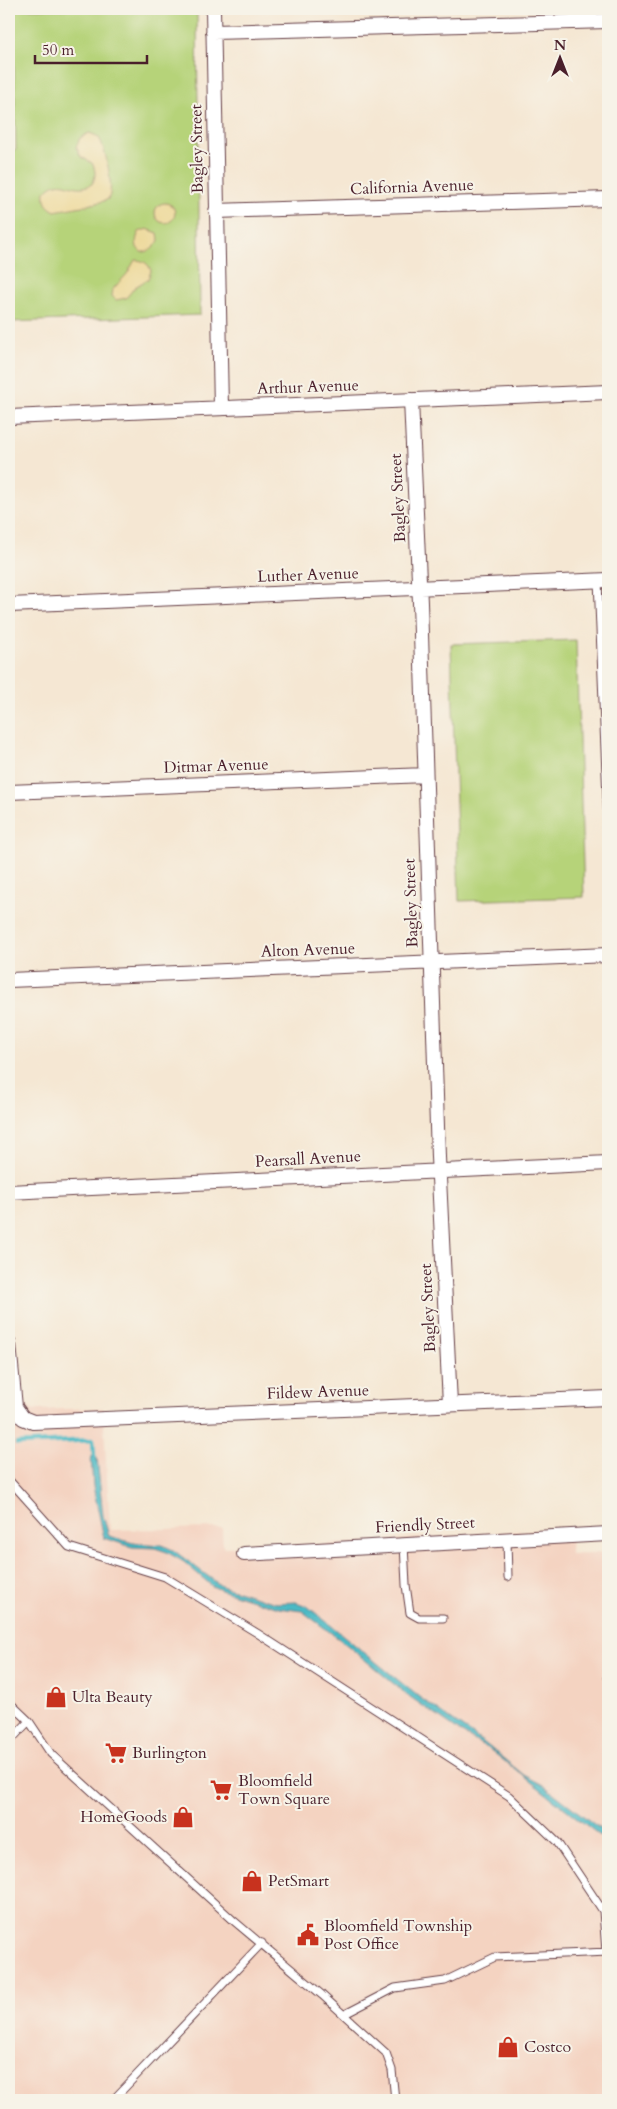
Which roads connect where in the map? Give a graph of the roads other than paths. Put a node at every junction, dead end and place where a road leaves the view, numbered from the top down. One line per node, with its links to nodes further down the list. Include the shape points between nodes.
1 (212, 9): 3 (street, Bagley Street)
2 (608, 21): 3 (street)
3 (213, 32): 5 (street, Bagley Street)
4 (608, 199): 5 (street, California Avenue)
5 (216, 210): 8 (street, Bagley Street)
6 (608, 392): 7 (street, Arthur Avenue)
7 (411, 400): 8 (street, Arthur Avenue); 11 (street, Bagley Street)
8 (221, 408): 9 (street, Arthur Avenue)
9 (9, 417)
10 (603, 580): 11 (street, Luther Avenue); 13 (lane)
11 (420, 588): 12 (street, Luther Avenue); 14 (street, Bagley Street)
12 (9, 605)
13 (607, 761): 16 (lane)
14 (425, 775): 15 (street, Ditmar Avenue); 18 (street, Bagley Street)
15 (9, 792)
16 (608, 823)
17 (608, 955): 18 (street, Alton Avenue)
18 (431, 962): 19 (street, Alton Avenue); 21 (street, Bagley Street)
19 (9, 980)
20 (608, 1163): 21 (street, Pearsall Avenue)
21 (439, 1170): 22 (street, Pearsall Avenue); 25 (street, Bagley Street)
22 (9, 1192)
23 (9, 1344): 25 (street, Fildew Avenue, via 15,1407 29,1421)
24 (608, 1398): 25 (street, Fildew Avenue)
25 (450, 1404)
26 (9, 1480): 39 (lane, via 69,1547 165,1577 258,1633 509,1796 557,1842 603,1911)
27 (608, 1534): 28 (street, Friendly Street)
28 (507, 1539): 29 (street, Friendly Street); 31 (lane)
29 (404, 1544): 30 (street, Friendly Street); 32 (lane, via 410,1612 419,1618)
30 (244, 1554)
31 (508, 1577)
32 (443, 1618)
33 (608, 1660): 34 (lane)
34 (608, 1677)
35 (9, 1702): 36 (lane)
36 (29, 1720): 37 (lane); 38 (lane, via 50,1754)
37 (9, 1742)
38 (262, 1943): 40 (lane); 41 (lane)
39 (607, 1952): 40 (lane, via 495,1957 446,1981 395,1988)
40 (345, 2014): 42 (lane, via 386,2053 392,2070)
41 (113, 2100)
42 (395, 2100)

